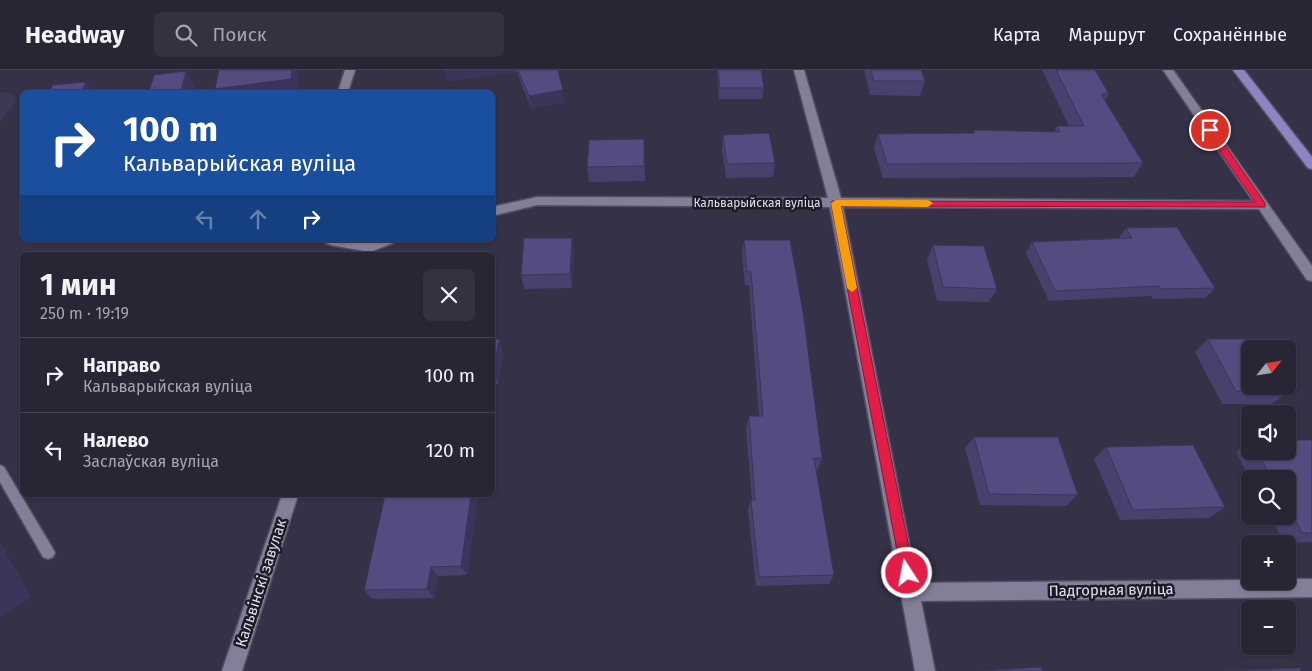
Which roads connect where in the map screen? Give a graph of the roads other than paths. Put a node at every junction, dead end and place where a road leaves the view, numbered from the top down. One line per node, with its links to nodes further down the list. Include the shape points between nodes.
1 (350, 70): 5 (street)
2 (799, 70): 7 (street)
3 (1168, 70): 8 (street)
4 (1238, 70): 6 (main road)
5 (345, 90)
6 (1312, 165)
7 (836, 203): 8 (street, Кальварыйская вуліца); 9 (street, Кальварыйская вуліца, via 537,201); 18 (street)
8 (1262, 205): 13 (street)
9 (495, 211)
10 (338, 242): 12 (street)
11 (385, 242): 12 (street)
12 (369, 251)
13 (1312, 276)
14 (0, 471): 16 (lane)
15 (289, 497): 19 (street, Кальвінскі завулак)
16 (48, 553)
17 (1312, 588): 18 (street, Падгорная вуліца)
18 (911, 592): 20 (street)
19 (232, 671)
20 (925, 671)

